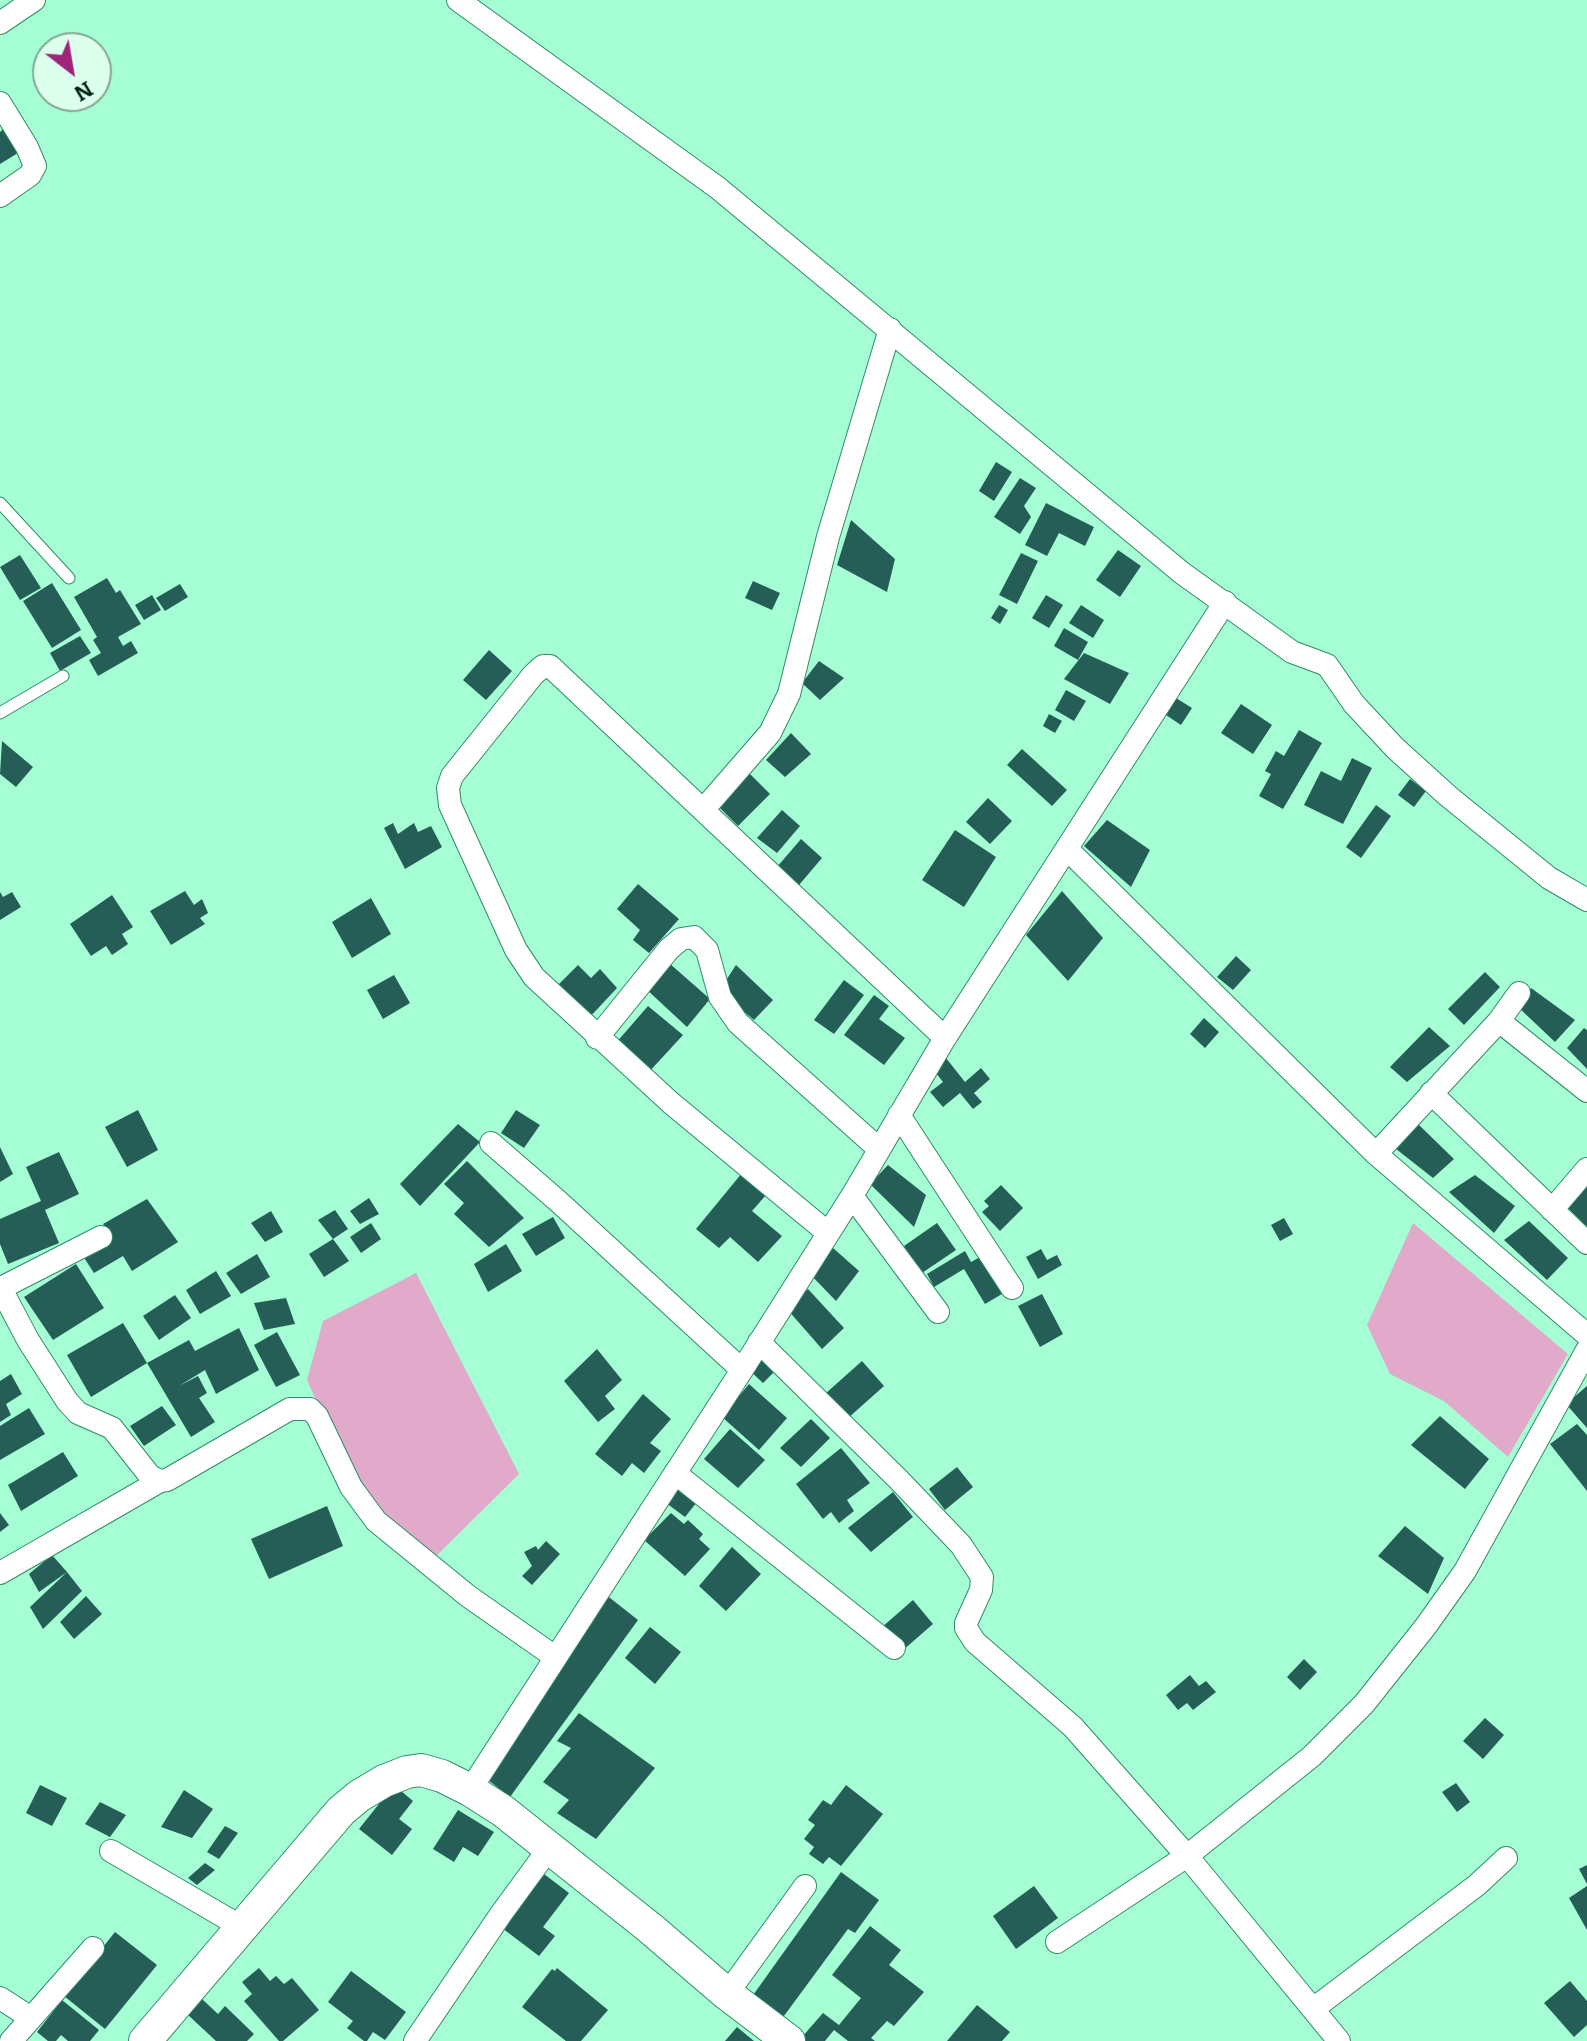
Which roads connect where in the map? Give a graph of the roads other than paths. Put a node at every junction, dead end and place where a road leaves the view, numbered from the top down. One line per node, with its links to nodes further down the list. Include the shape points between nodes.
1 (34, 0): 3 (street)
2 (458, 0): 6 (street, via 718,188)
3 (0, 23)
4 (0, 103): 5 (street, via 35,166)
5 (0, 196)
6 (890, 329): 9 (street, via 1182,573); 12 (street, via 828,537 789,694 770,733)
7 (0, 503): 8 (lane)
8 (69, 578)
9 (1225, 602): 13 (street); 14 (street, via 1292,652 1327,665 1354,704 1448,796 1549,878)
10 (63, 676): 11 (lane)
11 (0, 713)
12 (703, 810): 17 (street, via 546,665 452,776 450,805 516,950 534,977); 18 (street)
13 (1067, 849): 18 (street); 24 (street)
14 (1587, 900)
15 (1519, 993): 16 (street)
16 (1499, 1021): 19 (street); 20 (street)
17 (597, 1038): 23 (street, via 669,949 694,937 707,950 720,997 738,1023); 28 (street)
18 (945, 1038): 21 (street)
19 (1587, 1091)
20 (1431, 1093): 24 (street); 27 (street)
21 (899, 1115): 23 (street); 32 (street)
22 (491, 1143): 37 (street)
23 (879, 1149): 26 (street)
24 (1376, 1154): 34 (street)
25 (1587, 1169): 27 (street)
26 (852, 1196): 28 (street); 33 (street)
27 (1552, 1210): 30 (street)
28 (828, 1233): 35 (street)
29 (101, 1237): 31 (street)
30 (1587, 1243)
31 (0, 1288): 39 (street, via 67,1401 78,1413 112,1428 146,1472)
32 (1012, 1288)
33 (938, 1312)
34 (1587, 1335)
35 (759, 1342): 37 (street); 46 (street, via 961,1545 982,1577 966,1623 975,1642 1073,1727)
36 (1587, 1350): 46 (street, via 1465,1571 1426,1626 1364,1704 1312,1756)
37 (742, 1370): 38 (street)
38 (675, 1473): 41 (street); 42 (street)
39 (160, 1481): 40 (street); 42 (street, via 290,1409 310,1409 351,1487 376,1521 468,1596)
40 (0, 1573)
41 (894, 1648)
42 (555, 1657): 43 (street)
43 (470, 1790): 44 (street); 49 (street, via 421,1770 384,1781 321,1831)
44 (550, 1847): 52 (street); 58 (street)
45 (111, 1851): 49 (street)
46 (1187, 1856): 50 (street); 54 (street)
47 (1506, 1858): 54 (street)
48 (805, 1886): 52 (street)
49 (240, 1926): 57 (street)
50 (1057, 1942)
51 (93, 1948): 55 (street)
52 (727, 1994): 59 (street)
53 (0, 1998): 55 (street)
54 (1313, 2009): 60 (street)
55 (31, 2018): 56 (street)
56 (11, 2041)
57 (145, 2041)
58 (415, 2041)
59 (789, 2041)
60 (1339, 2041)

